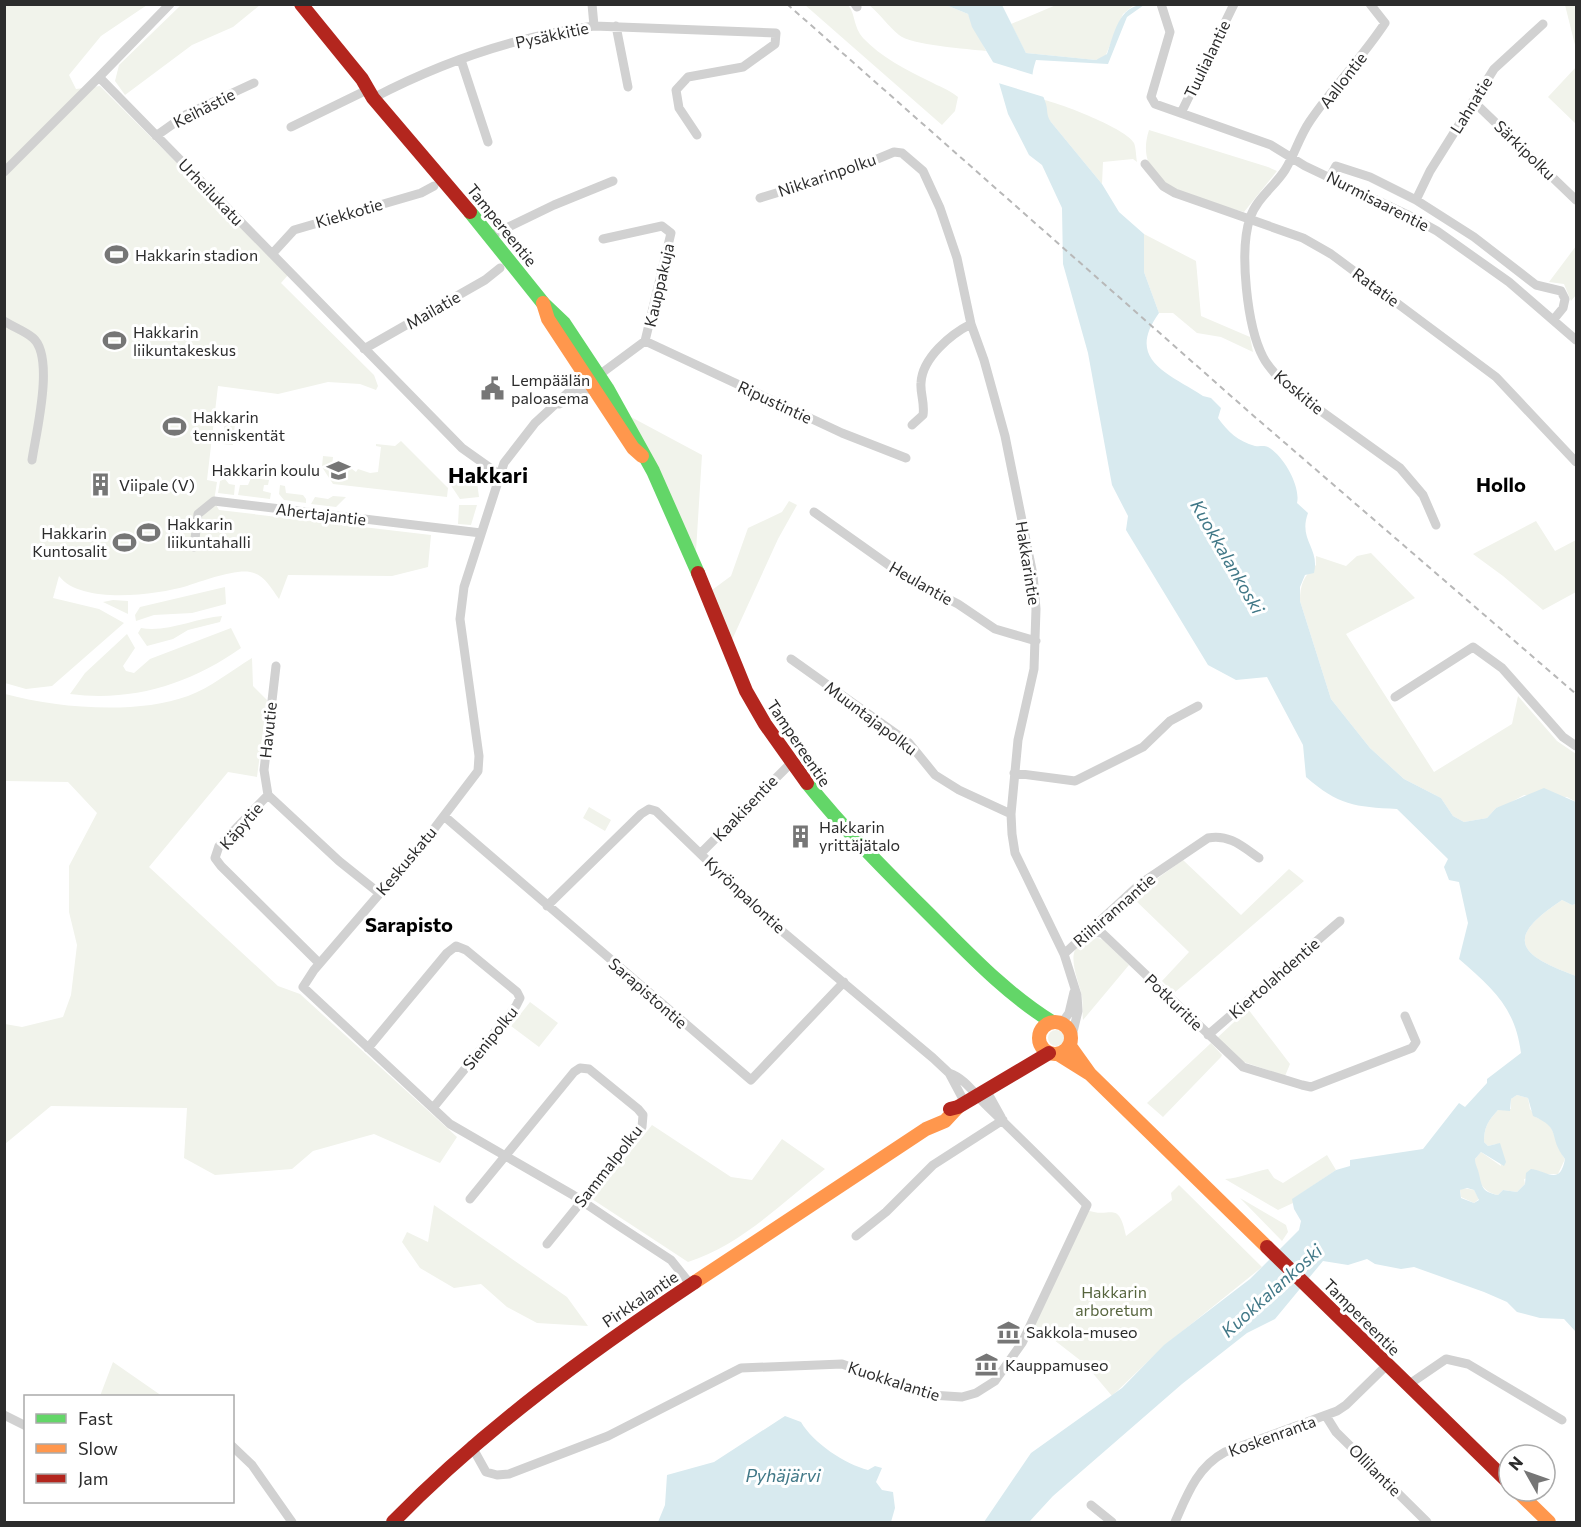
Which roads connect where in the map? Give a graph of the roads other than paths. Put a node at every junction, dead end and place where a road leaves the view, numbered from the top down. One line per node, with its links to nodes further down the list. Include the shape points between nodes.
1 (170, 4): 11 (street)
2 (301, 4): 14 (main road, Tampereentie)
3 (592, 4): 8 (street)
4 (1161, 4): 16 (street, Nurmisaarentie, via 1170,32 1151,97 1155,104)
5 (1234, 4): 16 (street, Tuulialantie)
6 (1370, 4): 22 (street, Aallontie, via 1385,23 1312,118)
7 (1543, 24): 15 (street, Lahnatie, via 1494,69)
8 (594, 26): 9 (street, Pysäkkitie); 10 (street, Pysäkkitie, via 499,46)
9 (615, 26): 13 (street); 18 (street, Pysäkkitie, via 776,33 775,44 743,67 688,77 676,90 679,108)
10 (461, 60): 14 (street, Pysäkkitie); 20 (street)
11 (99, 77): 19 (street, Urheilukatu); 24 (street)
12 (254, 83): 19 (street, Keihästie, via 187,114)
13 (628, 87)
14 (371, 90): 17 (street, Pysäkkitie); 32 (main road, Tampereentie)
15 (1473, 101): 29 (street, Lahnatie); 30 (street, Särkipolku)
16 (1181, 113): 22 (street, Nurmisaarentie, via 1271,145)
17 (291, 127)
18 (697, 135)
19 (156, 136): 34 (street, Urheilukatu)
20 (488, 142)
21 (894, 152): 28 (street, Nikkarinpolku, via 851,170); 38 (street, Hakkarintie, via 902,153 923,171 940,208 957,258)
22 (1291, 158): 25 (street, Nurmisaarentie); 31 (street, Koskitie)
23 (1145, 164): 31 (street, Ratatie, via 1174,193)
24 (4, 172)
25 (1330, 177): 29 (street, via 1336,166 1370,177); 36 (street, Nurmisaarentie, via 1437,231)
26 (613, 181): 32 (street)
27 (434, 186): 34 (street, Kiekkotie, via 294,230)
28 (760, 198)
29 (1416, 200): 36 (street, via 1474,237 1536,285 1561,291 1565,299 1563,308)
30 (1576, 200)
31 (1250, 218): 46 (street, Ratatie, via 1316,244 1481,364); 49 (street, Koskitie, via 1245,249 1249,297 1254,333 1263,358 1289,388 1400,468 1423,495)
32 (490, 236): 42 (main road, Tampereentie, via 543,303 555,312)
33 (603, 239): 40 (street, Kauppakuja, via 662,226 671,233)
34 (272, 254): 41 (street, Urheilukatu)
35 (500, 268): 41 (street, Mailatie)
36 (1554, 320): 39 (street, Nurmisaarentie)
37 (4, 321): 45 (street, via 34,338 42,358 44,378)
38 (971, 324): 43 (street, via 957,331 923,371 923,415); 52 (street, Hakkarintie, via 1005,436 1033,575)
39 (1576, 340)
40 (645, 341): 42 (street, Kauppakuja); 44 (street, Ripustintie, via 842,433)
41 (364, 349): 47 (street, Urheilukatu, via 462,448)
42 (593, 379): 47 (street, Keskuskatu, via 557,404 518,444); 58 (main road, Tampereentie, via 638,437 746,691)
43 (912, 425)
44 (906, 458)
45 (32, 460)
46 (1576, 462)
47 (500, 475): 50 (street, Keskuskatu)
48 (814, 512): 52 (street, Heulantie, via 907,578 958,604 995,629)
49 (1436, 525)
50 (481, 533): 51 (street, Ahertajantie, via 214,501 198,514); 62 (street, Keskuskatu, via 460,605 479,764 475,776)
51 (194, 546)
52 (1036, 641): 59 (street, Hakkarintie)
53 (791, 659): 61 (street, Muuntajapolku, via 909,743 935,775)
54 (276, 666): 60 (street, Havutie, via 264,770)
55 (1395, 697): 57 (street, via 1473,647 1502,668 1563,737)
56 (1198, 706): 59 (street, via 1170,721 1143,747 1075,781)
57 (1576, 746)
58 (790, 764): 63 (street, Kaakisentie); 73 (main road, Tampereentie, via 866,853)
59 (1014, 773): 61 (street, Hakkarintie)
60 (268, 795): 65 (street, Käpytie); 70 (street, Käpytie, via 219,846 215,858)
61 (1011, 814): 69 (street, Hakkarintie, via 1015,853)
62 (444, 816): 65 (street, Keskuskatu); 66 (street, Sarapistontie)
63 (701, 853): 66 (street, Kyrönpalontie, via 649,809); 71 (street, Kyrönpalontie, via 770,921)
64 (1259, 858): 68 (street, Riihirannantie, via 1232,839 1208,838 1140,884)
65 (379, 893): 70 (street, Keskuskatu)
66 (547, 906): 71 (street, Sarapistontie, via 751,1080)
67 (1340, 921): 76 (street, Kiertolahdentie)
68 (1088, 933): 69 (street, Riihirannantie); 76 (street, Potkuritie, via 1102,933)
69 (1064, 954): 72 (street, Hakkarintie)
70 (320, 963): 79 (street, Keskuskatu, via 303,987)
71 (844, 982): 83 (street, Kyrönpalontie, via 949,1073 963,1079)
72 (1074, 990): 75 (street, via 1071,1008); 78 (street, Hakkarintie, via 1079,1007)
73 (1009, 992): 75 (main road, Tampereentie); 77 (main road, Tampereentie)
74 (1405, 1016): 76 (street, Potkuritie, via 1416,1042 1409,1050 1311,1087 1243,1067)
75 (1057, 1023): 77 (main road, Pirkkalantie); 78 (main road, Tampereentie)
76 (1208, 1035)
77 (1040, 1037): 80 (main road, Tampereentie); 81 (main road, Pirkkalantie)
78 (1071, 1041): 80 (main road, Pirkkalantie); 82 (main road, Tampereentie)
79 (368, 1048): 84 (street, Keskuskatu); 84 (street, Sienipolku, via 456,946 517,992 520,998 516,1006)
80 (1053, 1054): 81 (main road, Pirkkalantie); 82 (main road, Tampereentie)
81 (1013, 1073): 83 (main road, Pirkkalantie)
82 (1090, 1074): 92 (main road, Tampereentie)
83 (971, 1099): 85 (street, Kuokkalantie); 91 (main road, Pirkkalantie, via 945,1121 926,1129)
84 (433, 1108): 86 (street, Keskuskatu, via 461,1131)
85 (1002, 1118): 89 (street, via 933,1165); 98 (street, Kuokkalantie, via 1087,1205 1022,1343 986,1387 948,1398 842,1364 741,1368 608,1436 509,1474 486,1472)
86 (506, 1156): 87 (street, Sammalpolku); 88 (street, Keskuskatu); 88 (street, Sammalpolku, via 574,1072 589,1069 638,1109 644,1122)
87 (470, 1199)
88 (582, 1201): 90 (street, Sammalpolku); 91 (street, Keskuskatu, via 671,1260)
89 (856, 1236)
90 (547, 1244)
91 (691, 1285): 98 (main road, Pirkkalantie, via 563,1371)
92 (1387, 1365): 93 (main road, Tampereentie); 95 (street, Koskenranta, via 1346,1405)
93 (1408, 1385): 96 (street, via 1446,1359 1468,1364); 100 (main road, Tampereentie)
94 (4, 1415): 97 (street)
95 (1326, 1416): 106 (street, Koskenranta, via 1233,1449 1210,1462 1193,1483); 107 (street, Ollilantie, via 1336,1432)
96 (1563, 1420)
97 (24, 1425)
98 (471, 1445): 104 (main road, Pirkkalantie)
99 (234, 1448): 103 (street, via 252,1465)
100 (1497, 1471)
101 (1529, 1503): 108 (main road)
102 (1091, 1505): 105 (street)
103 (292, 1522)
104 (393, 1522)
105 (1112, 1522)
106 (1175, 1522)
107 (1427, 1522)
108 (1549, 1522)

